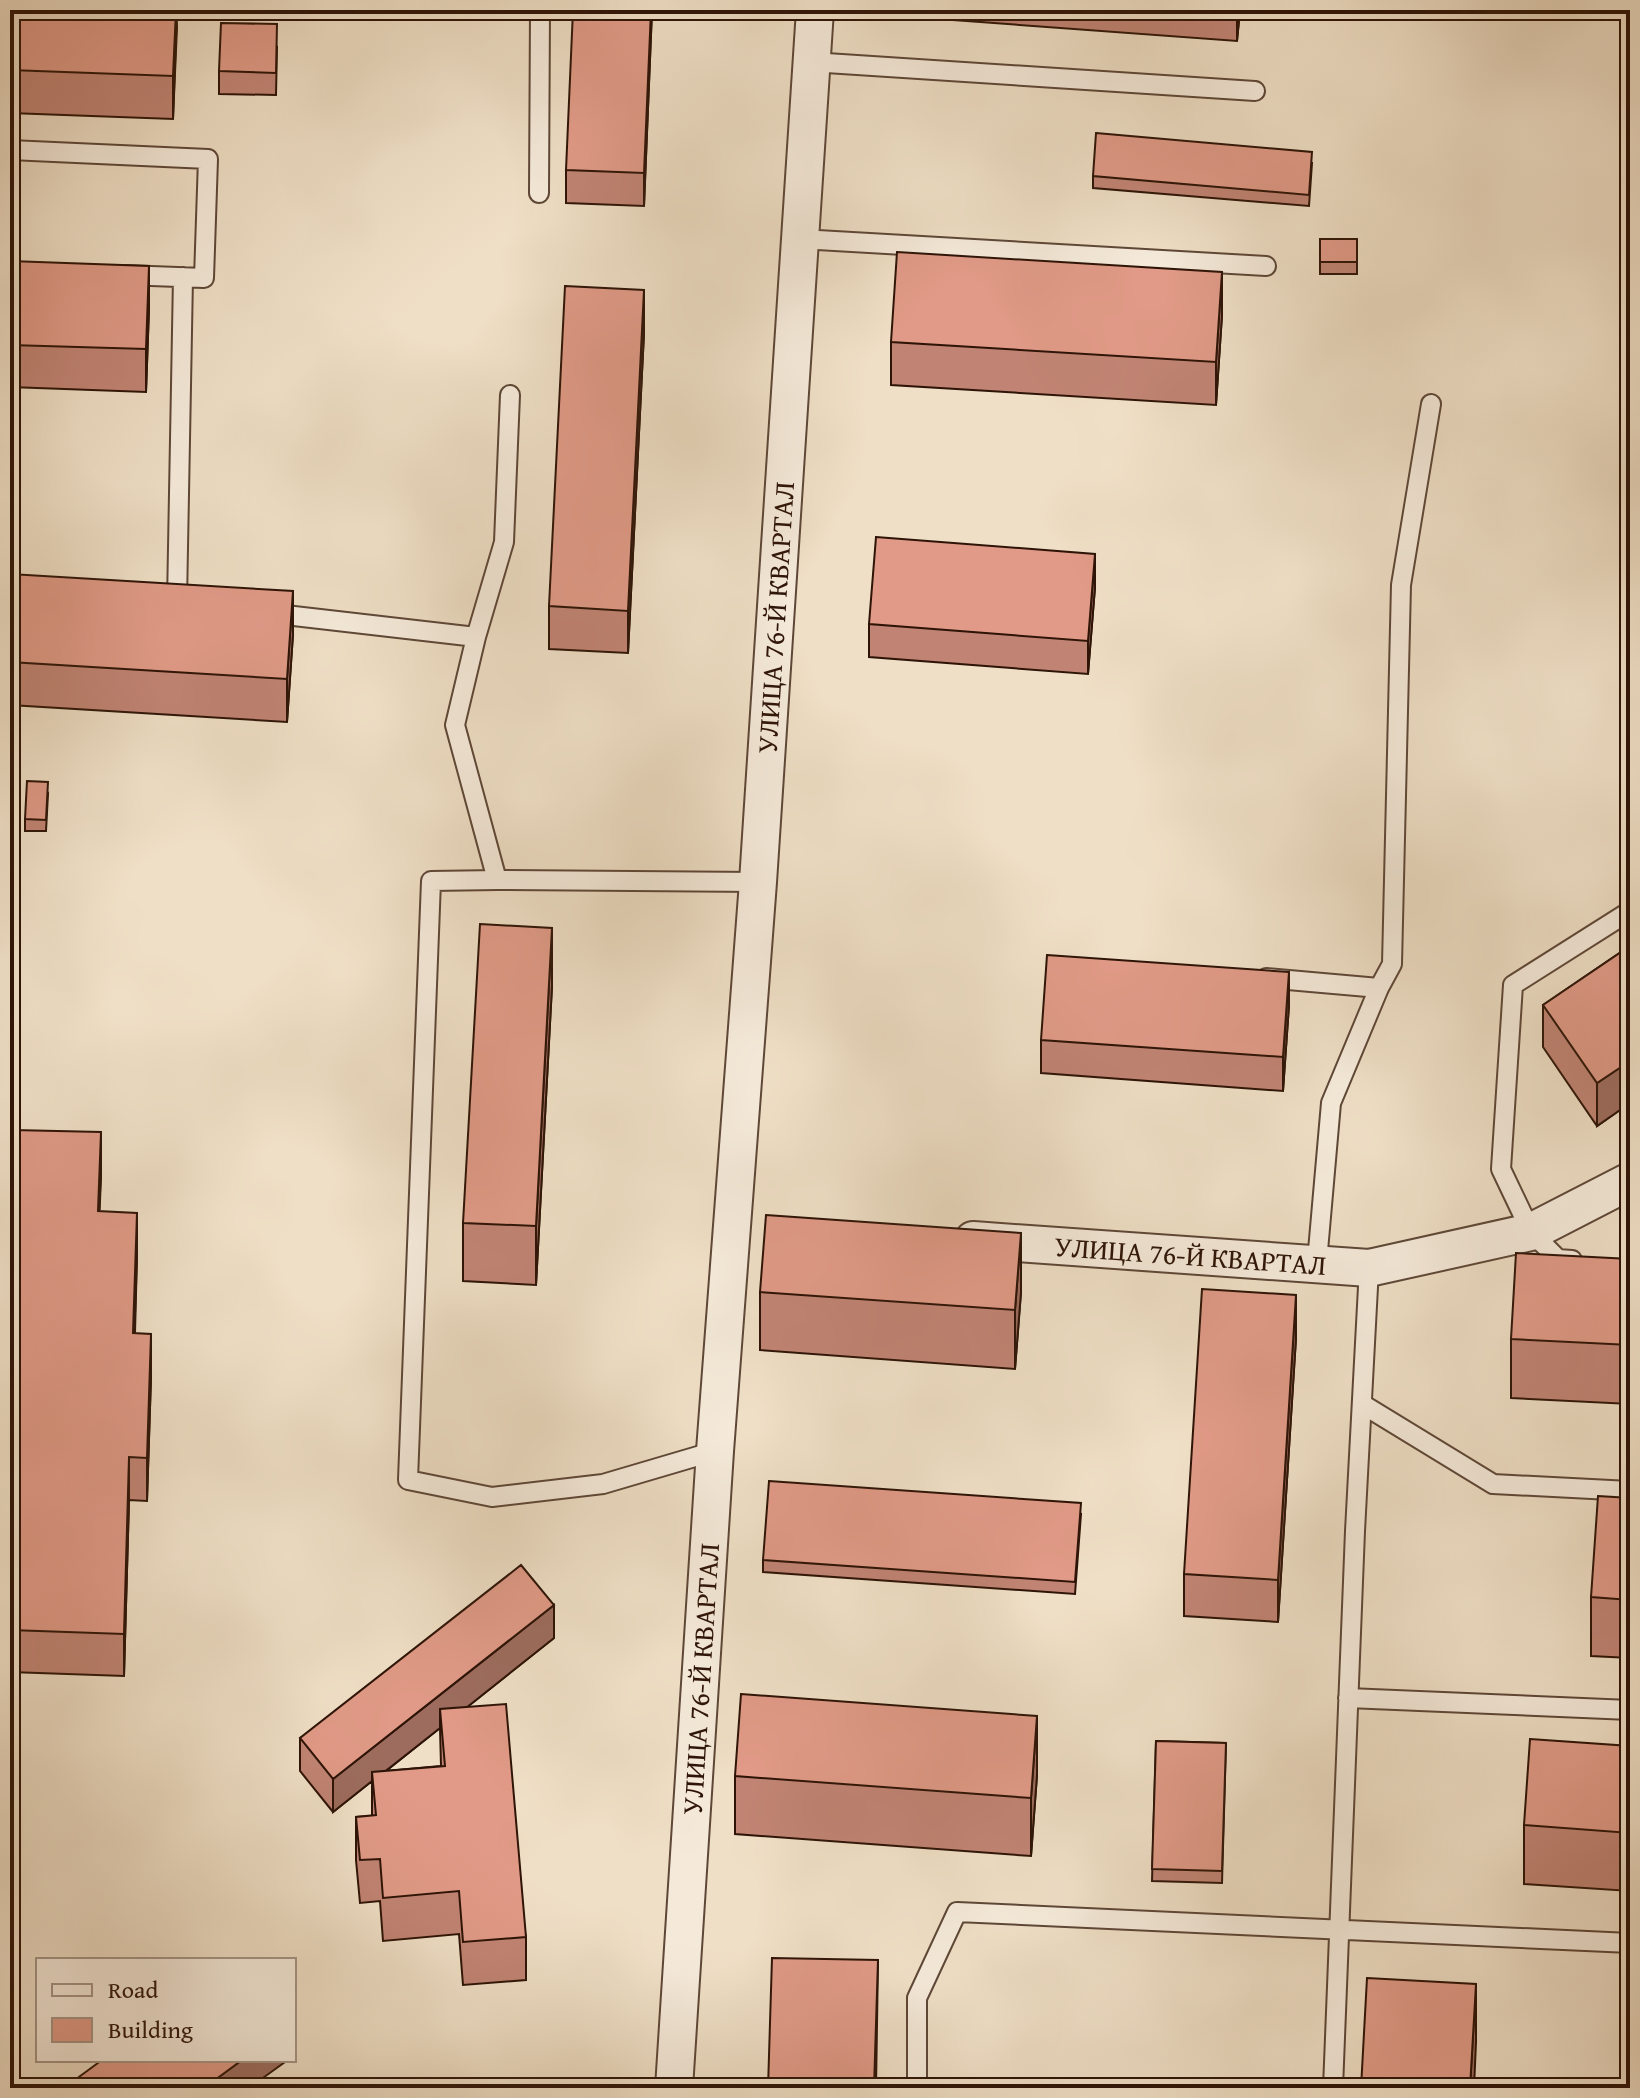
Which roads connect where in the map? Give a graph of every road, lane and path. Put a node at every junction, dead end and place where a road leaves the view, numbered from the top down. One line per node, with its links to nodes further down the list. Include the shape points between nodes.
1 (540, 10): 6 (lane)
2 (815, 10): 3 (street, УЛИЦА 76-Й КВАРТАЛ)
3 (811, 62): 4 (lane); 7 (street, УЛИЦА 76-Й КВАРТАЛ)
4 (1255, 91)
5 (10, 150): 10 (lane, via 208,159 204,278)
6 (539, 193)
7 (800, 239): 8 (lane); 17 (street, УЛИЦА 76-Й КВАРТАЛ)
8 (1266, 266)
9 (105, 274): 10 (lane)
10 (183, 277): 13 (lane)
11 (510, 395): 15 (lane, via 504,542)
12 (1431, 404): 20 (lane, via 1401,585 1392,964)
13 (178, 602)
14 (256, 611): 15 (lane)
15 (476, 637): 16 (lane, via 455,725)
16 (497, 880): 17 (lane); 28 (lane, via 431,881 408,1480 492,1497 603,1484)
17 (758, 882): 28 (street, УЛИЦА 76-Й КВАРТАЛ, via 750,1225)
18 (1630, 911): 22 (lane, via 1513,985 1501,1169)
19 (1242, 976): 20 (lane)
20 (1379, 988): 25 (lane, via 1331,1103)
21 (1630, 1181): 22 (street, УЛИЦА 76-Й КВАРТАЛ)
22 (1531, 1232): 24 (lane, via 1558,1259); 26 (street, УЛИЦА 76-Й КВАРТАЛ)
23 (939, 1237): 25 (street, УЛИЦА 76-Й КВАРТАЛ)
24 (1587, 1261)
25 (1317, 1262): 26 (street, УЛИЦА 76-Й КВАРТАЛ)
26 (1369, 1268): 27 (lane)
27 (1362, 1404): 29 (lane, via 1493,1484); 30 (lane)
28 (715, 1451): 34 (street, УЛИЦА 76-Й КВАРТАЛ)
29 (1630, 1491)
30 (1348, 1698): 31 (lane); 32 (lane)
31 (1630, 1710)
32 (1339, 1928): 33 (lane); 35 (lane, via 957,1912 917,1998); 36 (lane)
33 (1630, 1943)
34 (674, 2088)
35 (917, 2088)
36 (1333, 2088)

